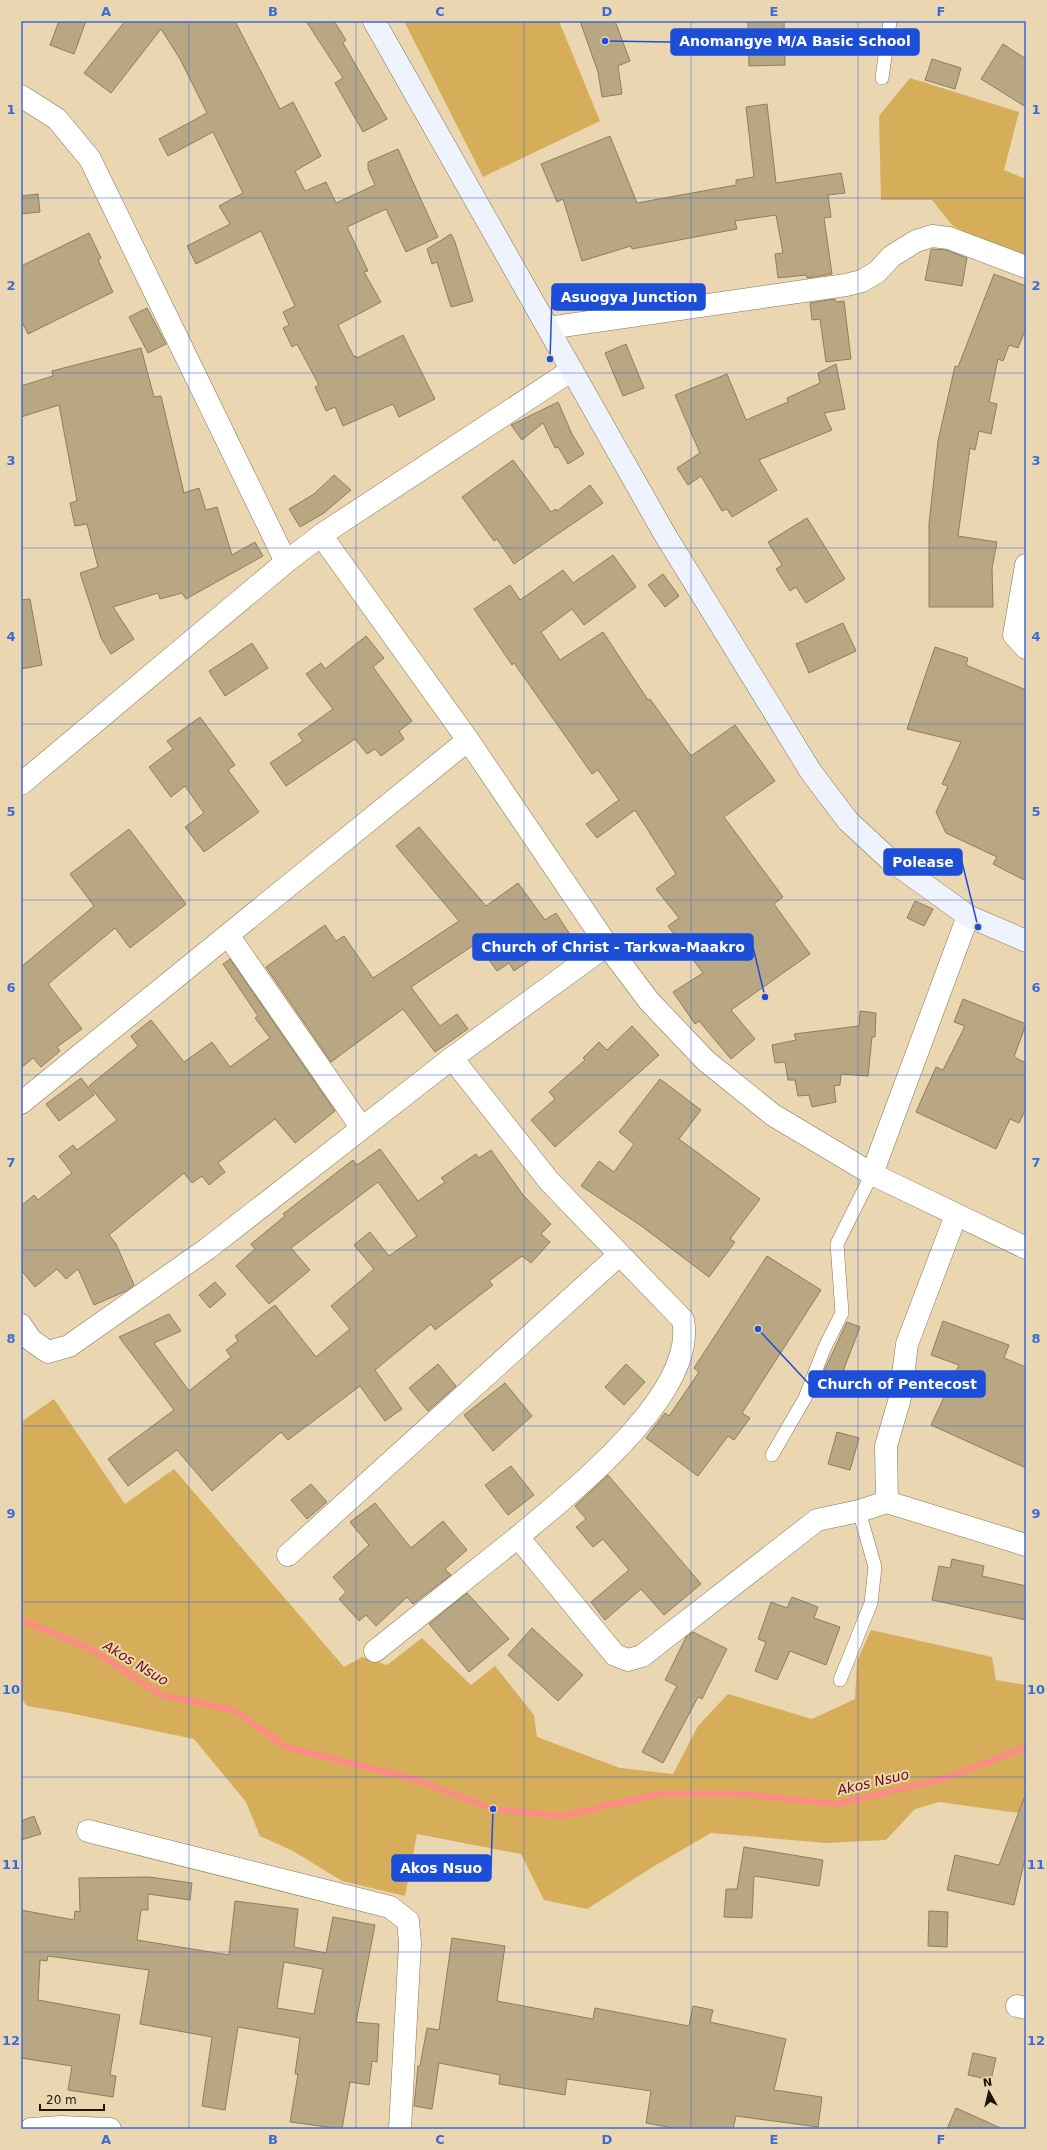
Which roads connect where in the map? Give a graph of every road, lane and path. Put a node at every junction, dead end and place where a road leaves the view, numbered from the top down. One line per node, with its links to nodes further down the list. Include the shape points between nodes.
1 (374, 21): 6 (street)
2 (890, 21): 3 (lane)
3 (882, 78)
4 (21, 96): 9 (street, via 57,119 90,159)
5 (1026, 267): 6 (street, via 949,238 932,236 916,241 892,256 877,272 862,281 846,285)
6 (548, 328): 7 (street)
7 (572, 370): 8 (street); 14 (street, via 664,533 811,772 848,821 889,858)
8 (321, 535): 9 (street); 12 (street)
9 (286, 562): 13 (street)
10 (1026, 565): 11 (street, via 1014,634)
11 (1026, 648)
12 (468, 740): 15 (street); 17 (street)
13 (21, 784)
14 (968, 916): 16 (street); 21 (street)
15 (228, 934): 19 (street); 20 (street)
16 (1026, 941)
17 (607, 945): 18 (street); 21 (street, via 649,1001 706,1061 773,1115)
18 (452, 1058): 20 (street); 24 (street, via 549,1181)
19 (21, 1103)
20 (361, 1127): 25 (street, via 208,1249 69,1346 48,1352 31,1340)
21 (872, 1174): 22 (street); 26 (lane, via 837,1244 842,1313 805,1398)
22 (956, 1215): 23 (street); 27 (street, via 907,1344 900,1398 886,1446)
23 (1026, 1248)
24 (619, 1255): 29 (street, via 683,1320 685,1333 674,1376 660,1398 602,1465); 31 (street)
25 (21, 1325)
26 (772, 1455)
27 (887, 1502): 28 (street); 30 (street)
28 (859, 1511): 29 (street, via 817,1520 642,1656 628,1660 615,1655); 33 (lane, via 875,1567 871,1603)
29 (518, 1537): 32 (street)
30 (1026, 1545)
31 (288, 1555)
32 (375, 1651)
33 (840, 1680)
34 (88, 1831): 37 (street, via 390,1907 408,1921 410,1943)
35 (30, 2129): 36 (street)
36 (110, 2129)
37 (400, 2129)

